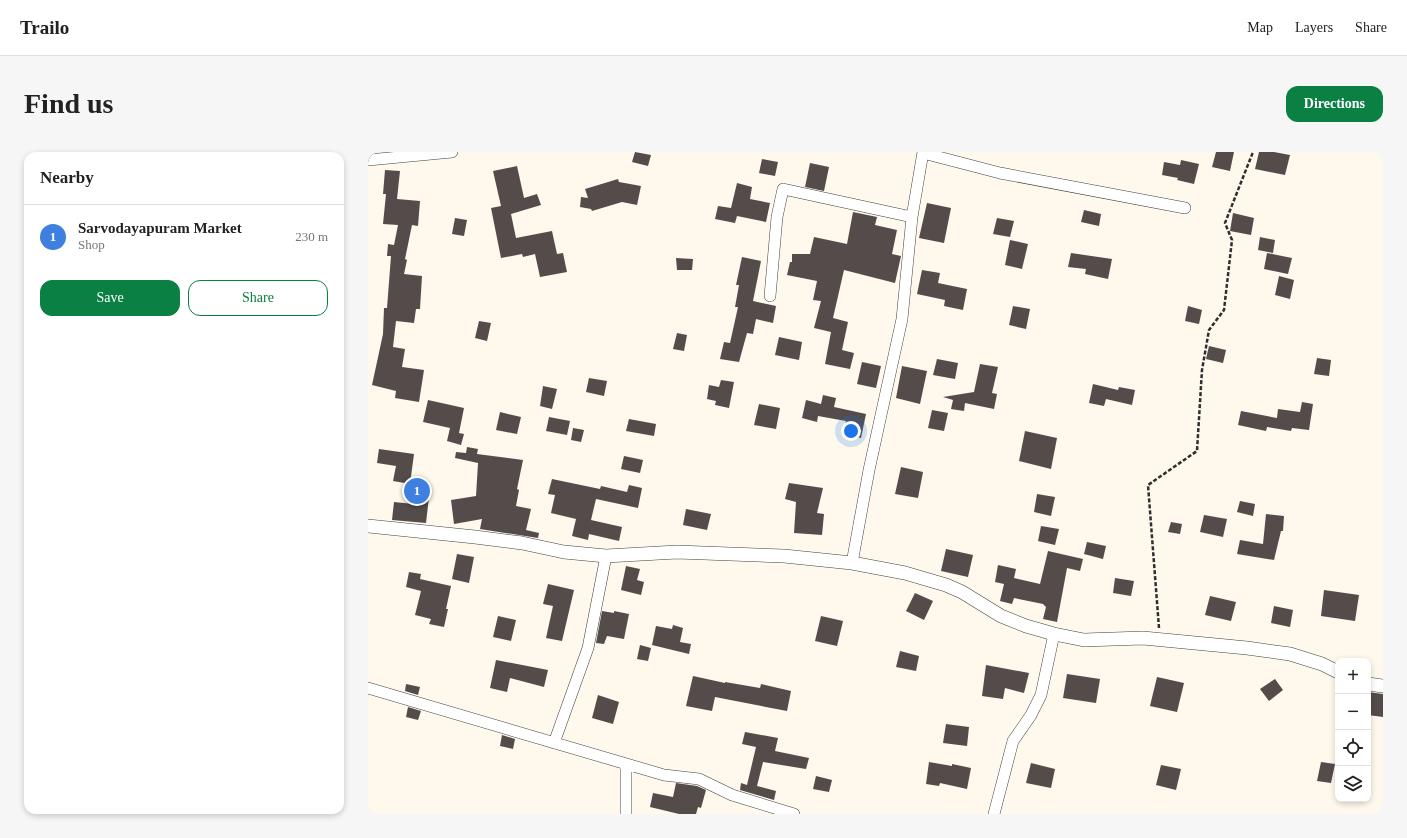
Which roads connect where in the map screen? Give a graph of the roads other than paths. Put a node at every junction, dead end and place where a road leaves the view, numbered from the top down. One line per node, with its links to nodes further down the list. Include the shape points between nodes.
1 (452, 152): 3 (street)
2 (923, 153): 4 (street, via 1000,174); 5 (street)
3 (368, 160)
4 (1185, 208)
5 (912, 218): 6 (street, via 783,189 777,217); 9 (street, via 902,319 869,470)
6 (770, 296)
7 (368, 526): 8 (street, via 475,537 564,552)
8 (606, 556): 9 (street, via 677,552 798,557); 15 (street, via 588,648)
9 (852, 563): 10 (street, via 905,573 946,585 1001,616)
10 (1054, 634): 11 (street, via 1084,640 1143,638 1247,648 1290,654); 19 (street, via 1041,695 1032,715 1013,741)
11 (1335, 670)
12 (1371, 684): 13 (street)
13 (1383, 686)
14 (368, 688): 15 (street)
15 (554, 743): 16 (street)
16 (626, 764): 17 (street); 18 (street, via 664,775 698,779 732,796)
17 (626, 814)
18 (794, 814)
19 (994, 814)

